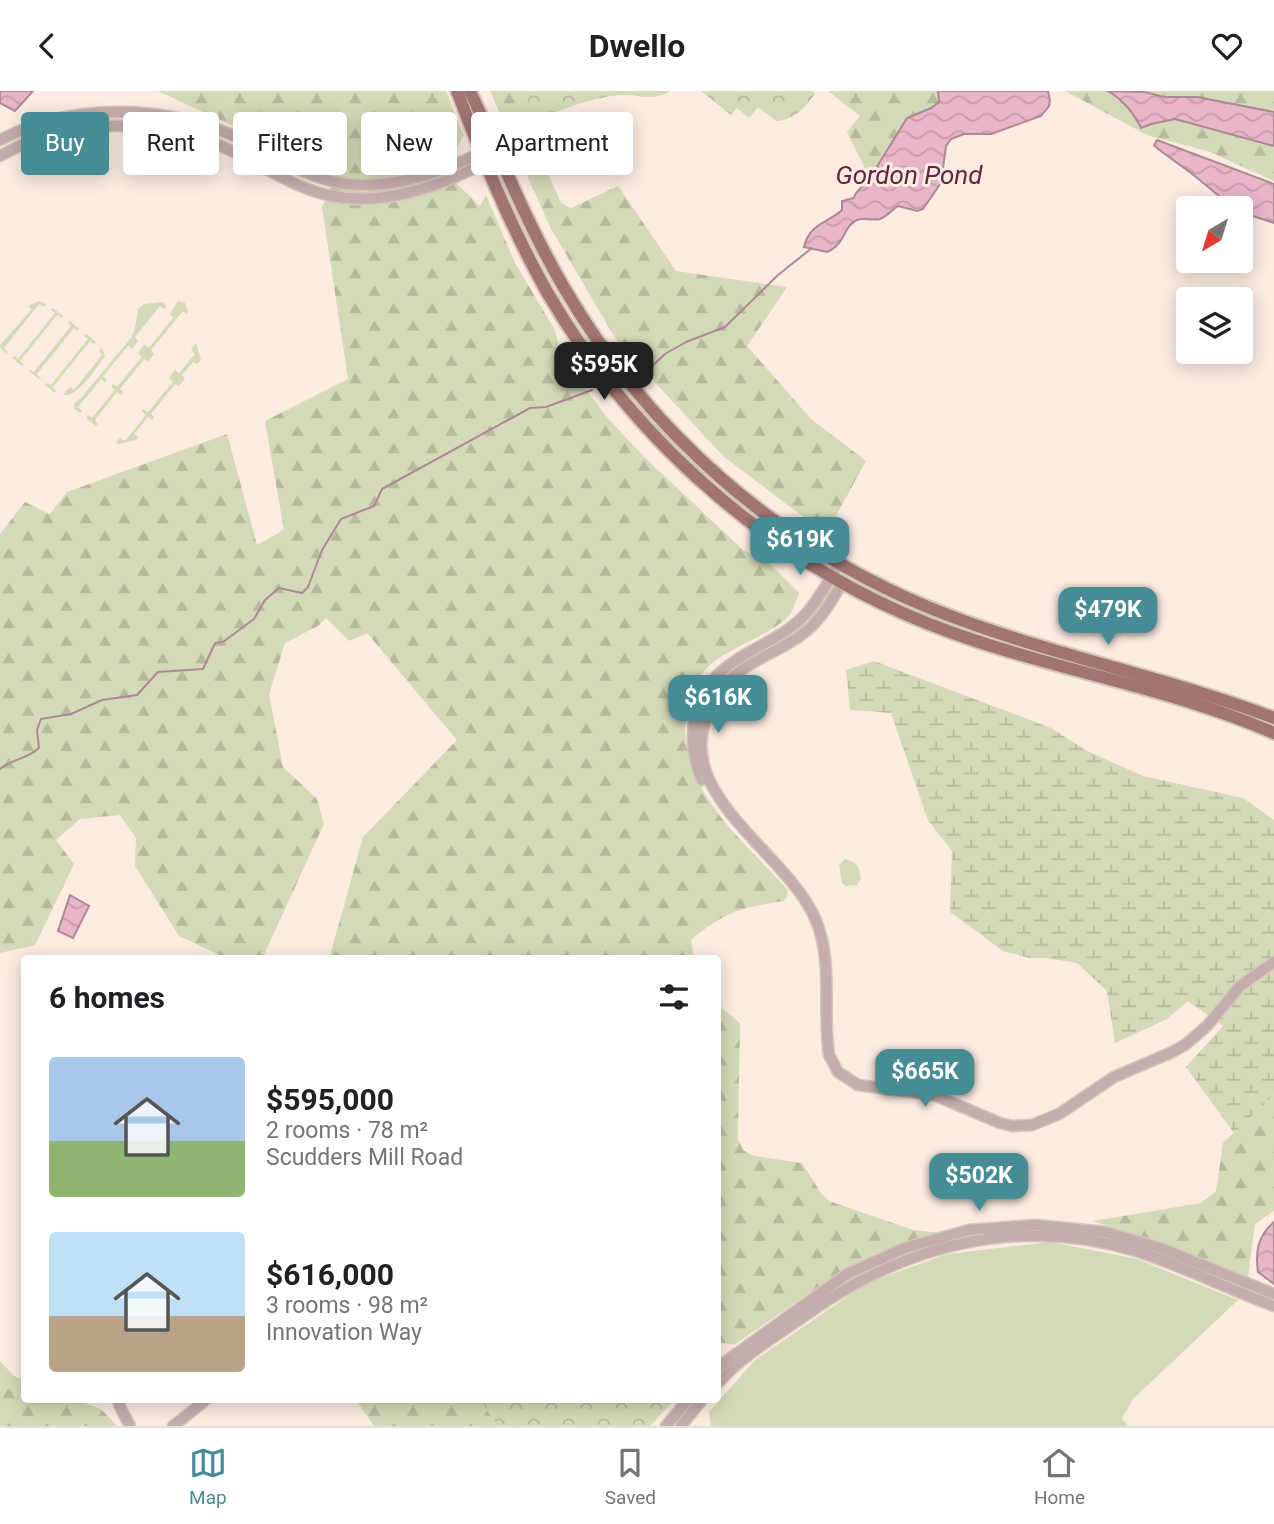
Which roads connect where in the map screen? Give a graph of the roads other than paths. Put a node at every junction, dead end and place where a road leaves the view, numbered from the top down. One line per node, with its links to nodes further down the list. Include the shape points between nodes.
1 (457, 91): 4 (main road)
2 (470, 91): 3 (main road)
3 (480, 112)
4 (471, 127)
5 (0, 140): 7 (street, via 45,122 97,112 184,119 231,135 327,180 364,185 408,180)
6 (0, 156): 8 (street, via 68,131 125,125 158,128 216,144 289,181 332,196 375,198 422,189 457,177)
7 (471, 162)
8 (471, 167)
9 (491, 175): 12 (main road, via 548,293 622,398 697,478 763,532)
10 (509, 175): 11 (main road, via 566,291 635,391 739,495)
11 (840, 563): 12 (street); 13 (main road, via 928,607 982,627)
12 (837, 579): 14 (main road, via 957,635 1182,700); 17 (street, via 822,614 810,628 728,681 713,701 701,748 707,776 729,812 801,893 815,919 826,966 829,1055 838,1072 858,1085 934,1095 1012,1126 1042,1123 1114,1077 1185,1045)
13 (1274, 718)
14 (1274, 733)
15 (1274, 962): 17 (street)
16 (1274, 967): 17 (street)
17 (1258, 973)
18 (1274, 1294): 20 (street, via 1160,1248 1105,1232 1035,1225 969,1230 905,1248 847,1274)
19 (1274, 1306): 21 (street, via 1107,1244 1043,1236 965,1242 917,1255 857,1281 762,1346)
20 (721, 1365)
21 (721, 1380)
22 (119, 1403): 26 (street)
23 (202, 1403): 27 (street)
24 (685, 1403): 28 (street)
25 (700, 1403): 29 (street)
26 (130, 1426)
27 (173, 1426)
28 (666, 1426)
29 (681, 1426)

